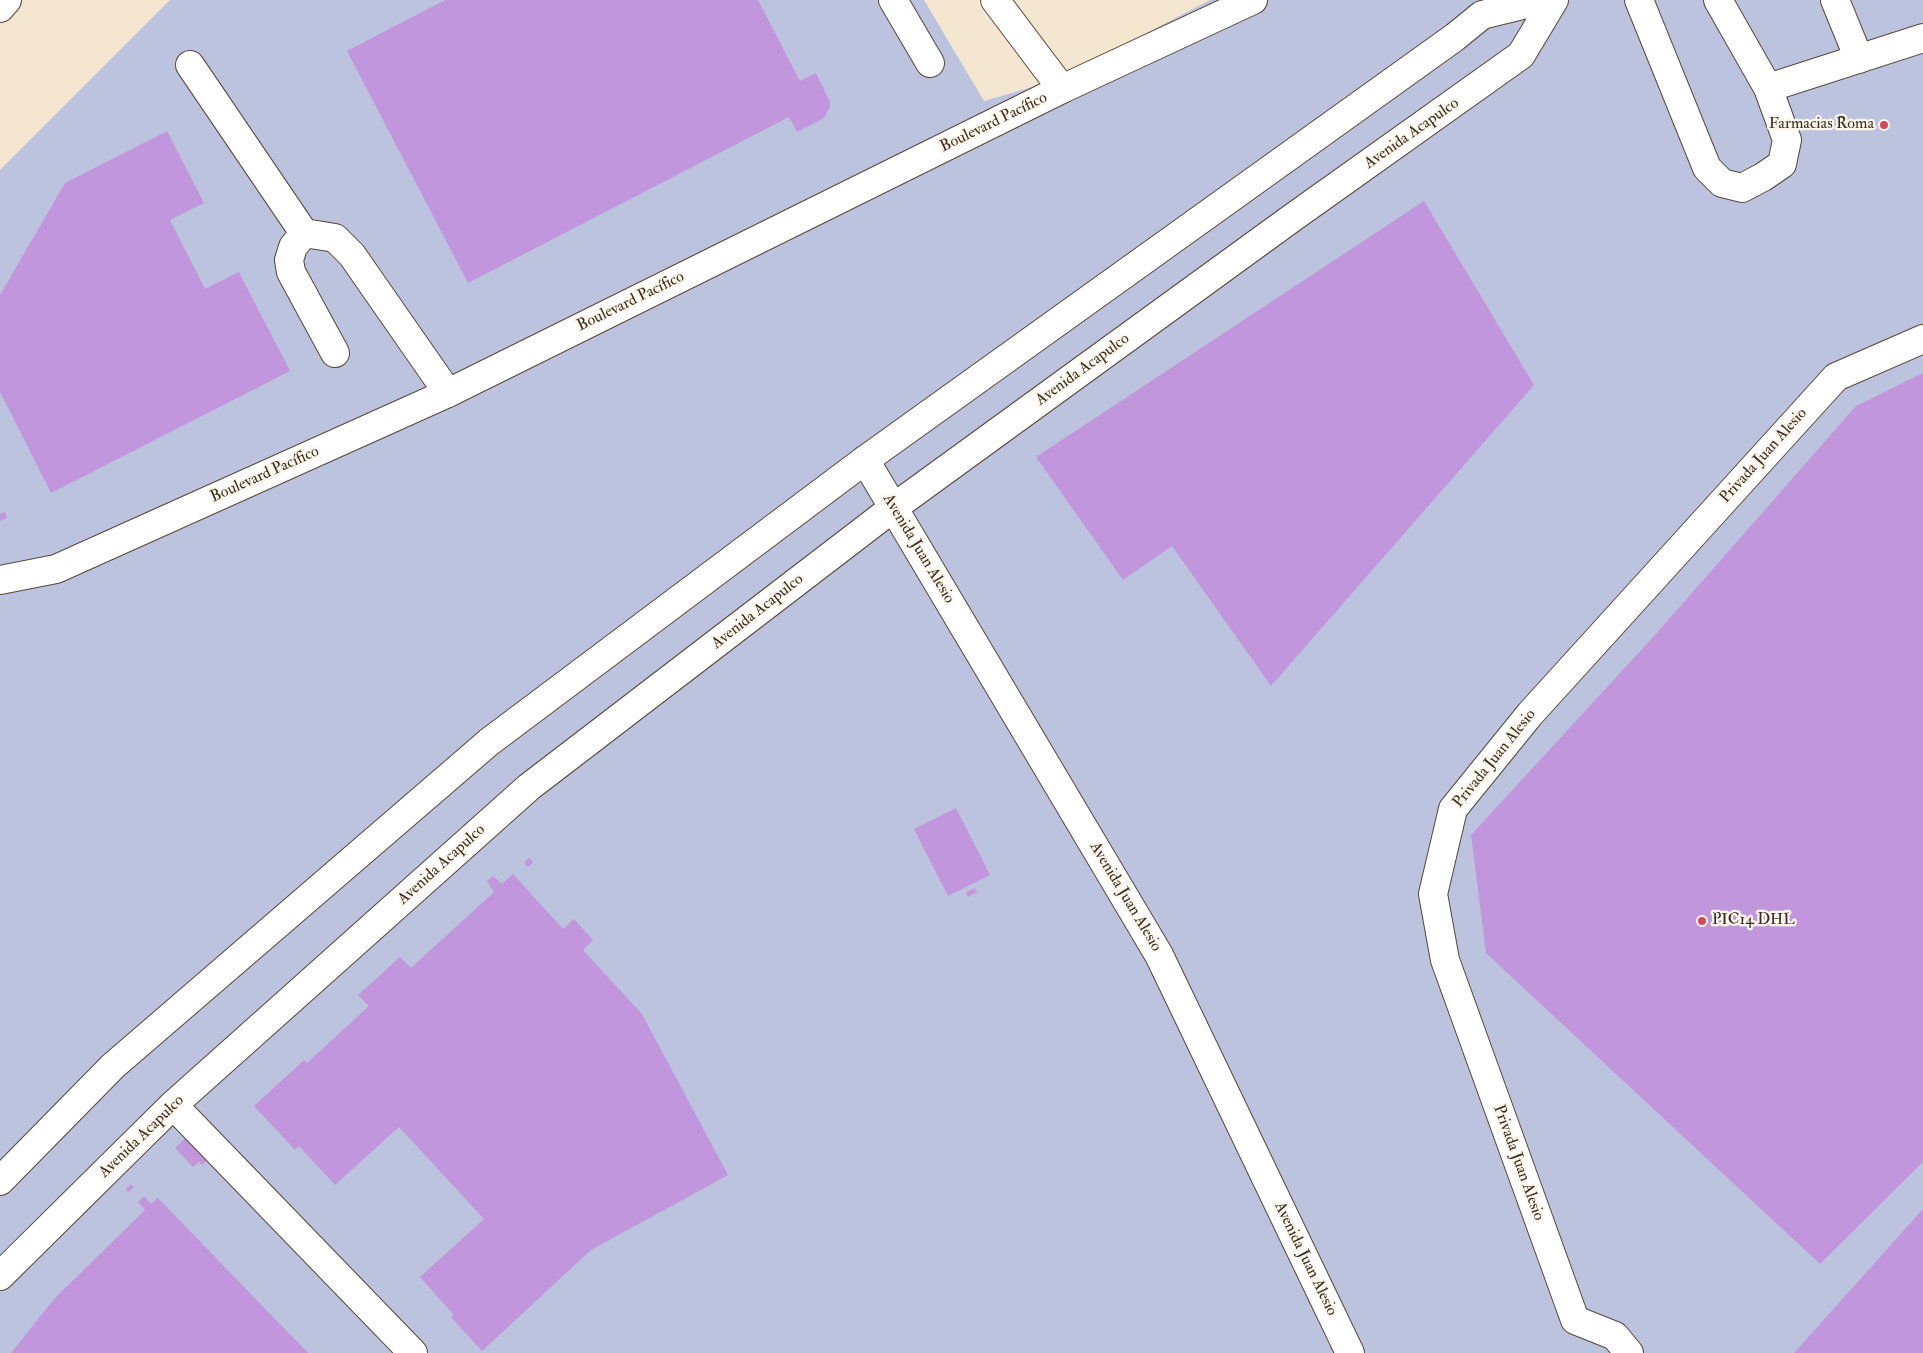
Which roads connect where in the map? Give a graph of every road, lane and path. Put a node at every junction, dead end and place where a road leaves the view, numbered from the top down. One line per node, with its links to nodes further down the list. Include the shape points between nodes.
1 (7, 0): 10 (main road)
2 (893, 0): 13 (main road)
3 (995, 0): 16 (main road)
4 (1253, 0): 16 (main road, Boulevard Pacífico)
5 (1543, 0): 21 (main road, via 1482,15)
6 (1554, 0): 22 (main road, Avenida Acapulco, via 1521,55)
7 (1639, 0): 15 (main road, via 1707,168 1722,183 1742,188 1764,178 1782,164 1787,140)
8 (1718, 0): 15 (main road)
9 (1834, 0): 12 (main road)
10 (0, 8)
11 (1923, 38): 12 (main road)
12 (1859, 58): 15 (main road)
13 (930, 63)
14 (190, 65): 17 (main road)
15 (1768, 88)
16 (1062, 89): 20 (main road, Boulevard Pacífico)
17 (304, 233): 19 (main road, via 293,247 289,260 291,272); 20 (main road, via 335,238 352,255)
18 (1923, 339): 29 (main road, Privada Juan Alesio, via 1836,377 1530,714 1453,809 1433,894 1445,960 1575,1320 1615,1336)
19 (335, 353)
20 (448, 393): 23 (main road, Boulevard Pacífico, via 56,569)
21 (865, 460): 22 (main road, Avenida Juan Alesio); 25 (main road, via 489,742 113,1066)
22 (893, 508): 24 (main road, Avenida Acapulco, via 529,787); 28 (main road, Avenida Juan Alesio, via 1159,955)
23 (0, 580)
24 (173, 1105): 26 (main road, Avenida Acapulco); 27 (main road)
25 (0, 1181)
26 (0, 1276)
27 (413, 1353)
28 (1350, 1353)
29 (1629, 1353)

